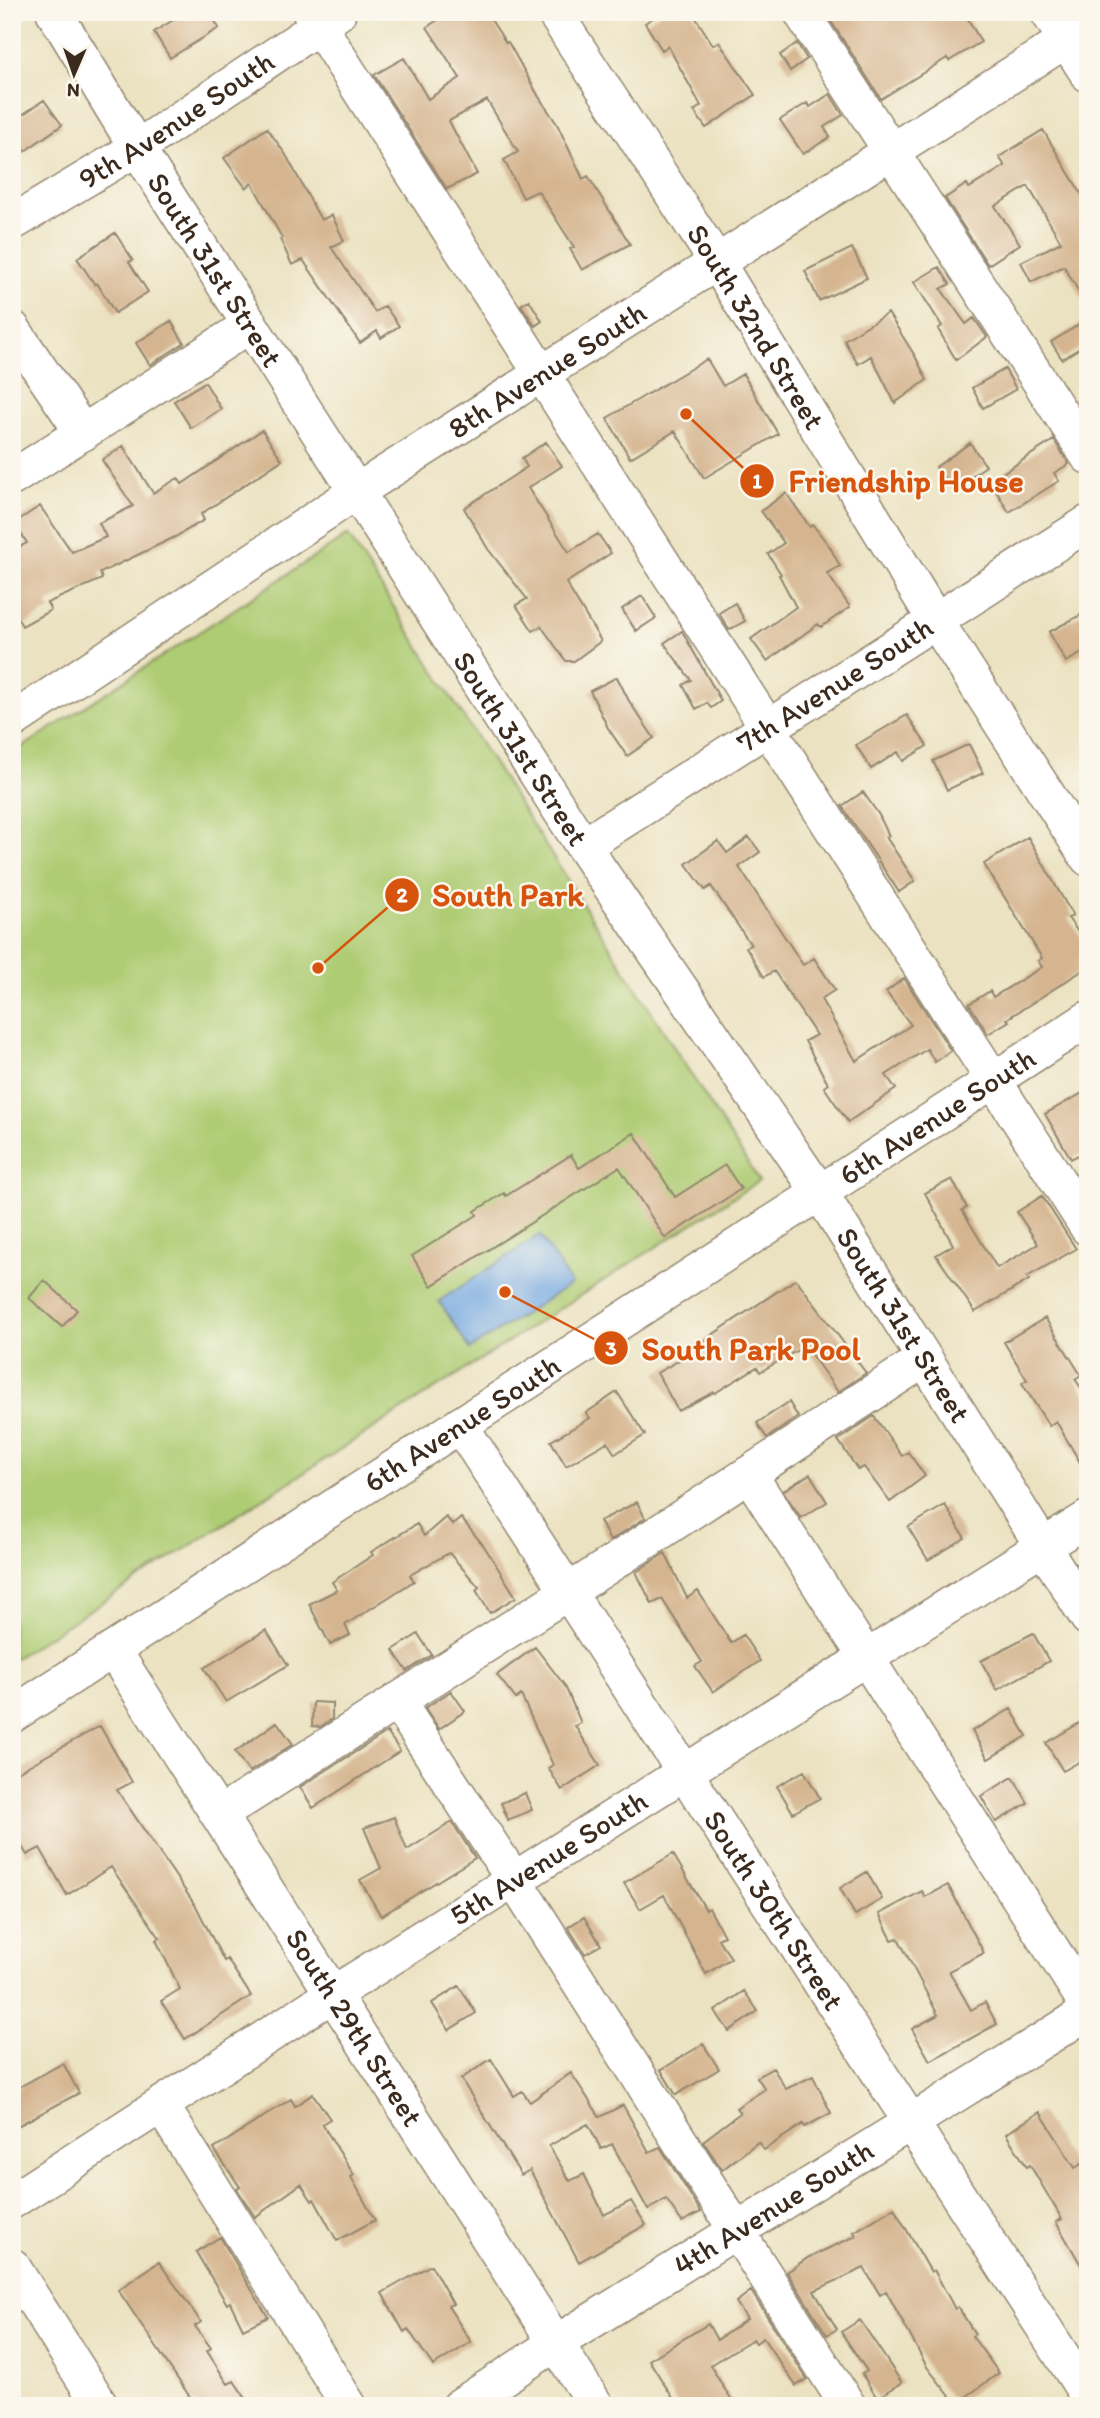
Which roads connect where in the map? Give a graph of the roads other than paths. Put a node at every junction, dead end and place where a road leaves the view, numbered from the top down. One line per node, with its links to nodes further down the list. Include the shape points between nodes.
1 (54, 12): 7 (street, South 31st Street)
2 (554, 12): 10 (street, South 32nd Street)
3 (801, 12): 8 (street)
4 (323, 17): 7 (street, 9th Avenue South); 13 (street)
5 (1067, 26): 6 (street); 8 (street, 8th Avenue South)
6 (1088, 74)
7 (137, 148): 9 (street, 9th Avenue South); 11 (street, South 31st Street)
8 (890, 151): 10 (street, 8th Avenue South); 15 (street)
9 (12, 223)
10 (716, 261): 13 (street, 8th Avenue South); 19 (street, South 32nd Street)
11 (250, 325): 14 (street); 17 (street, South 31st Street)
12 (12, 327): 14 (street)
13 (541, 373): 17 (street, 8th Avenue South); 21 (street)
14 (83, 433): 16 (street)
15 (1088, 456)
16 (12, 478)
17 (356, 492): 20 (street, 8th Avenue South); 22 (street, South 31st Street)
18 (1088, 523): 19 (street, 7th Avenue South)
19 (935, 620): 21 (street, 7th Avenue South); 23 (street, South 32nd Street)
20 (14, 716)
21 (767, 728): 22 (street, 7th Avenue South); 25 (street)
22 (583, 846): 26 (street, South 31st Street)
23 (1088, 858)
24 (1088, 1019): 25 (street, 6th Avenue South)
25 (994, 1080): 26 (street, 6th Avenue South); 27 (street)
26 (820, 1193): 28 (street, South 31st Street); 29 (street, 6th Avenue South)
27 (1088, 1228)
28 (923, 1360): 30 (street); 32 (street, South 31st Street)
29 (460, 1425): 33 (street, South 30th Street); 35 (street, 6th Avenue South)
30 (748, 1474): 33 (street); 36 (street)
31 (1088, 1518): 32 (street, 5th Avenue South)
32 (1043, 1547): 34 (street, South 31st Street); 36 (street, 5th Avenue South)
33 (568, 1592): 37 (street); 39 (street, South 30th Street)
34 (1088, 1618)
35 (113, 1650): 38 (street, 6th Avenue South); 40 (street, South 29th Street)
36 (868, 1659): 39 (street, 5th Avenue South); 43 (street)
37 (397, 1701): 40 (street); 41 (street)
38 (12, 1715)
39 (685, 1773): 41 (street, 5th Avenue South); 46 (street, South 30th Street)
40 (219, 1815): 42 (street, South 29th Street)
41 (514, 1880): 42 (street, 5th Avenue South); 48 (street)
42 (333, 1994): 45 (street, 5th Avenue South); 50 (street, South 29th Street)
43 (1088, 2006)
44 (1088, 2012): 46 (street, 4th Avenue South)
45 (161, 2105): 47 (street, 5th Avenue South); 53 (street)
46 (910, 2121): 48 (street, 4th Avenue South); 51 (street, South 30th Street)
47 (12, 2201)
48 (736, 2231): 50 (street, 4th Avenue South); 56 (street)
49 (12, 2266): 52 (street)
50 (556, 2343): 54 (street, 4th Avenue South); 55 (street, South 29th Street)
51 (1088, 2396)
52 (101, 2406)
53 (349, 2406)
54 (460, 2406)
55 (596, 2406)
56 (848, 2406)

